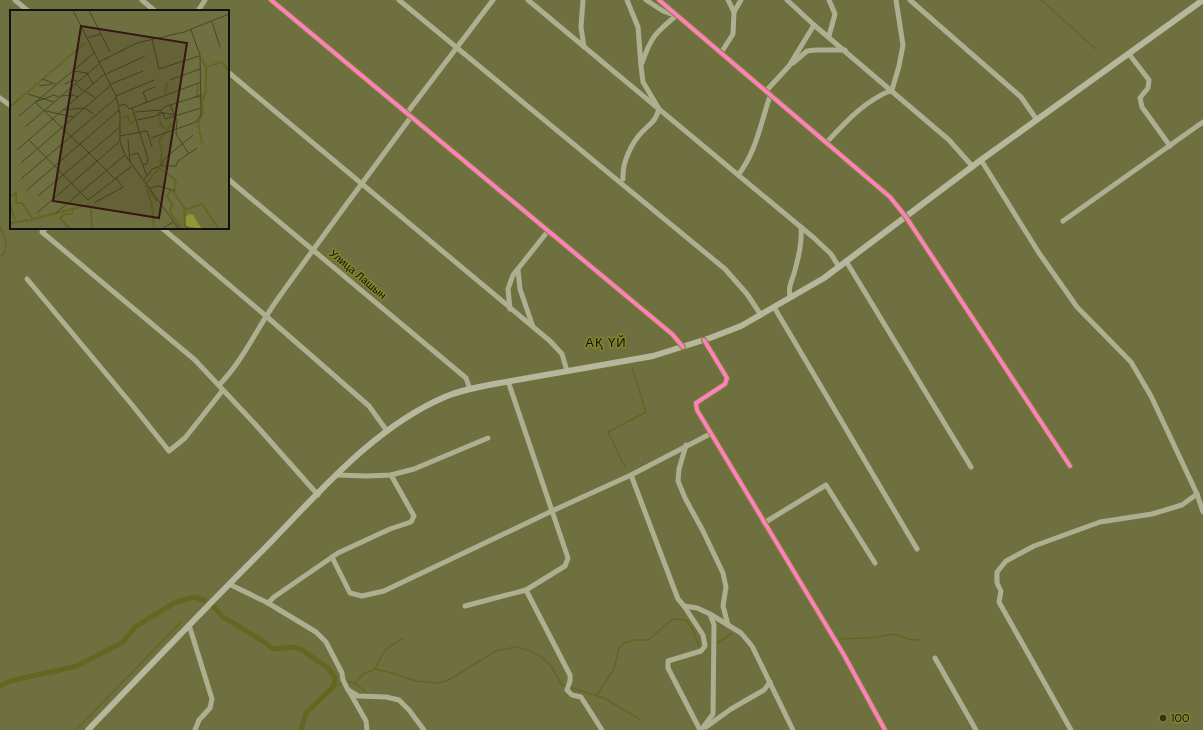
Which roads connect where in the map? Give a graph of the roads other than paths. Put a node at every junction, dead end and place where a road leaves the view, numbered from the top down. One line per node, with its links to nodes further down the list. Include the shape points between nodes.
1 (15, 0): 19 (street)
2 (142, 0): 20 (street)
3 (205, 0): 21 (street)
4 (271, 0): 41 (street)
5 (399, 0): 27 (street)
6 (493, 0): 27 (street)
7 (528, 0): 26 (street)
8 (583, 0): 26 (street, via 581,27)
9 (626, 0): 31 (street, via 638,27)
10 (646, 0): 23 (street)
11 (659, 0): 23 (street)
12 (728, 0): 22 (street)
13 (788, 0): 24 (street)
14 (829, 0): 25 (street, via 835,14)
15 (896, 0): 35 (street, via 903,45)
16 (910, 0): 42 (street, via 1021,97)
17 (1203, 0): 30 (main road)
18 (739, 2): 22 (street)
19 (27, 10)
20 (154, 10)
21 (199, 10)
22 (734, 12): 29 (street, via 733,34)
23 (677, 16): 29 (street); 31 (street, via 658,31 649,43)
24 (814, 25): 25 (street); 32 (street)
25 (829, 36): 28 (street)
26 (584, 47): 36 (street)
27 (456, 48): 41 (street); 66 (street, via 725,269)
28 (845, 50): 32 (street, via 807,51); 35 (street)
29 (721, 53): 37 (street)
30 (1129, 54): 42 (main road); 45 (street, via 1149,80 1148,88 1140,98 1142,107)
31 (641, 66): 34 (street)
32 (789, 66): 37 (street)
33 (229, 73): 51 (street)
34 (643, 82): 36 (street); 40 (street)
35 (892, 90): 44 (street, via 878,96 853,114); 47 (street, via 949,140)
36 (640, 94): 40 (street)
37 (768, 94): 44 (street); 48 (street, via 753,148 746,165)
38 (0, 98): 39 (street)
39 (10, 105)
40 (659, 109): 48 (street); 50 (street, via 656,120 642,132 630,150 624,162)
41 (409, 115): 51 (street); 57 (street)
42 (1037, 120): 46 (main road)
43 (1203, 122): 45 (street)
44 (826, 143): 52 (street, via 890,197)
45 (1170, 146): 53 (street)
46 (981, 160): 47 (main road); 85 (street, via 1039,253 1077,307 1131,362 1151,396)
47 (973, 167): 52 (main road)
48 (738, 174): 54 (street)
49 (229, 179): 58 (street, Улица Лашын)
50 (623, 179)
51 (361, 184): 58 (street); 65 (street)
52 (906, 217): 59 (main road); 80 (street)
53 (1063, 221)
54 (801, 227): 60 (street, via 831,254); 63 (street, via 802,240 789,288)
55 (45, 229): 73 (street, via 42,232 195,360)
56 (163, 229): 67 (street)
57 (548, 230): 61 (street); 70 (street, via 672,334)
58 (313, 250): 67 (street); 74 (street, Улица Лашын, via 466,378)
59 (846, 261): 60 (main road); 81 (street)
60 (839, 267): 63 (main road)
61 (518, 270): 65 (street, via 513,275 508,289); 68 (street, via 520,290)
62 (27, 279): 75 (street, via 169,451 185,438)
63 (790, 297): 64 (main road)
64 (774, 307): 66 (main road); 90 (street)
65 (510, 309): 68 (street)
66 (761, 314): 69 (main road, via 741,326)
67 (266, 316): 73 (street, via 231,373); 76 (street, via 369,406)
68 (533, 328): 71 (street, via 562,354)
69 (704, 340): 70 (main road); 77 (street, via 727,378 725,384 696,403 696,410)
70 (683, 347): 71 (main road, via 653,356)
71 (567, 371): 72 (main road)
72 (508, 381): 74 (main road); 87 (street)
73 (219, 385): 75 (street)
74 (470, 389): 76 (main road, via 426,407)
75 (223, 390): 86 (street)
76 (387, 431): 82 (main road, via 352,459)
77 (710, 434): 79 (street); 89 (street)
78 (488, 438): 83 (street, via 414,470)
79 (686, 446): 84 (street); 100 (street, via 678,481 723,572 726,587 723,606)
80 (1070, 466)
81 (971, 467)
82 (337, 475): 83 (street); 86 (main road)
83 (391, 475): 91 (street, via 414,516 411,522 390,529)
84 (630, 475): 87 (street); 97 (street, via 678,599)
85 (1197, 494): 88 (street); 113 (street, via 1182,505 1152,514 1100,522 1034,546 1006,561 997,572 997,583 1001,592 999,602)
86 (318, 495): 93 (main road)
87 (552, 511): 91 (street, via 384,591 362,596 350,593); 94 (street, via 568,558 565,566)
88 (1203, 512)
89 (764, 522): 92 (street, via 826,486); 111 (street, via 844,655)
90 (917, 549)
91 (332, 557): 95 (street)
92 (875, 563)
93 (228, 584): 95 (street); 99 (main road)
94 (526, 590): 96 (street); 108 (street, via 570,675 567,690 581,698)
95 (268, 603): 103 (street, via 316,632 326,642)
96 (465, 606)
97 (684, 606): 98 (street); 109 (street, via 703,635 705,646 701,651 668,661 668,668)
98 (710, 614): 100 (street); 109 (street, via 714,625 713,714)
99 (189, 625): 104 (main road); 105 (street, via 212,699 210,708 199,720)
100 (728, 625): 102 (street, via 741,633 752,646)
101 (935, 658): 112 (street)
102 (770, 682): 109 (street, via 764,690); 110 (street)
103 (348, 690): 106 (street, via 366,721); 107 (street, via 358,696 386,696 399,700)
104 (88, 730)
105 (195, 730)
106 (367, 730)
107 (424, 730)
108 (602, 730)
109 (701, 730)
110 (793, 730)
111 (885, 730)
112 (976, 730)
113 (1071, 730)

